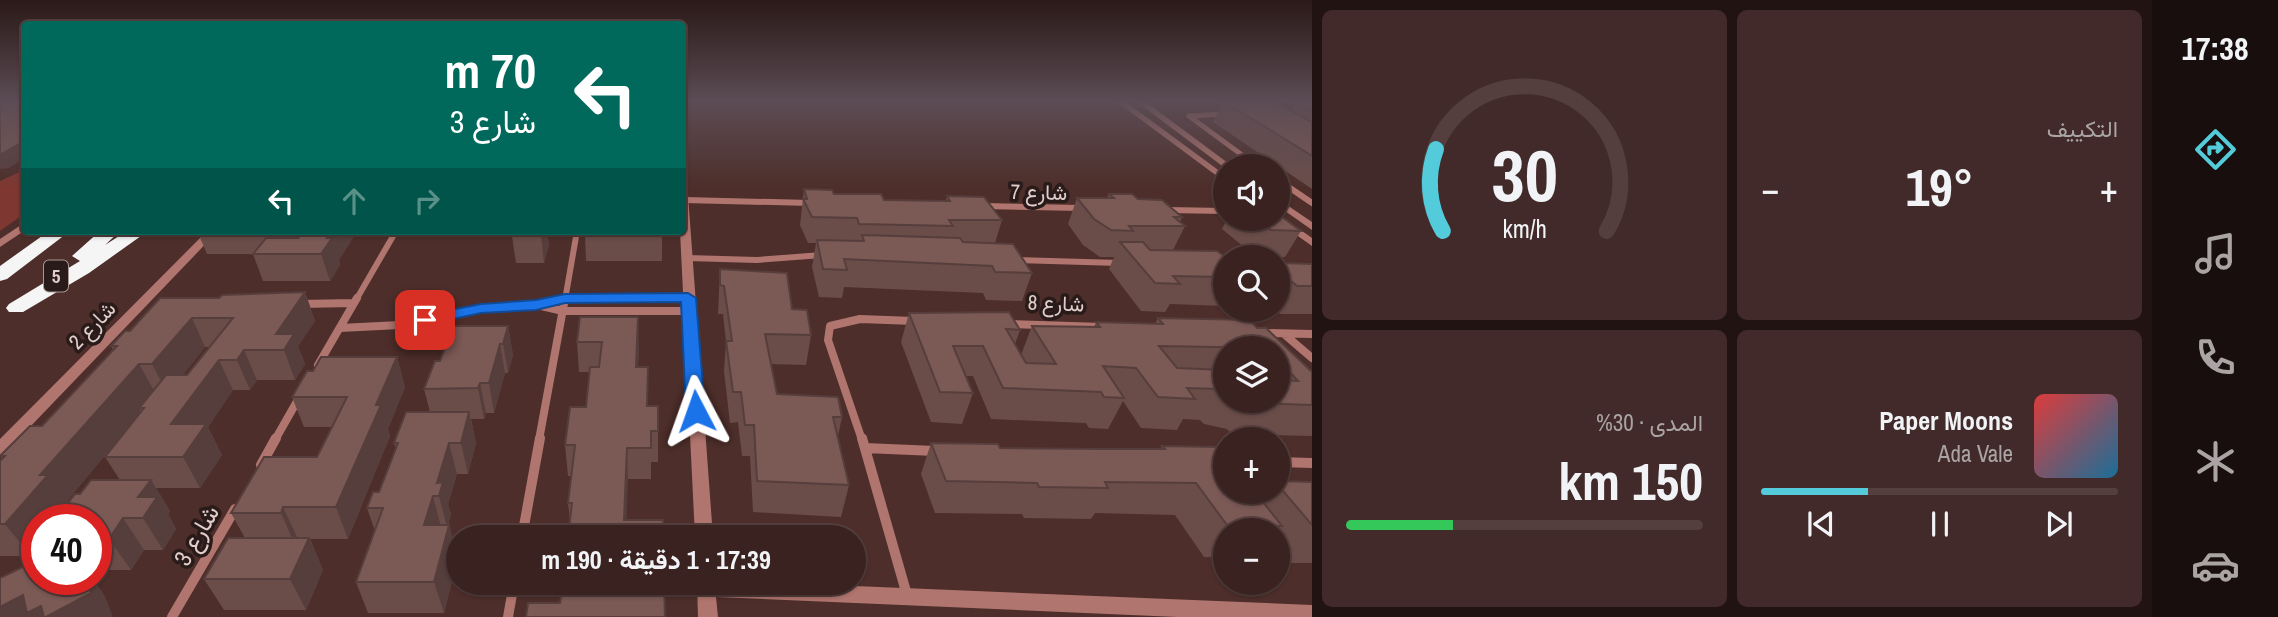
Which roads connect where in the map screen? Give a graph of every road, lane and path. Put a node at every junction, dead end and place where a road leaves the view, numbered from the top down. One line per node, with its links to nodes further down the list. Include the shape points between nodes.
1 (1160, 131): 7 (street)
2 (1180, 131): 5 (street)
3 (1209, 131): 4 (street)
4 (1241, 154)
5 (1213, 156)
6 (1213, 165): 7 (street)
7 (1209, 167): 8 (street)
8 (1213, 170)
9 (1290, 188): 12 (street)
10 (686, 200): 11 (street)
11 (821, 203)
12 (1312, 203)
13 (972, 206): 14 (street, شارع 7)
14 (1093, 209)
15 (1159, 210): 16 (street)
16 (1213, 211)
17 (1290, 211): 19 (street)
18 (1290, 226): 28 (street)
19 (1312, 227)
20 (21, 228): 29 (street)
21 (55, 235): 34 (highway, 5)
22 (106, 235): 41 (highway, 5)
23 (133, 235): 41 (highway)
24 (209, 235): 53 (street, شارع 2, via 148,305)
25 (394, 235): 36 (street)
26 (576, 235): 35 (street)
27 (686, 235): 31 (street)
28 (1312, 243)
29 (0, 244)
30 (832, 256): 31 (street)
31 (687, 258): 38 (street)
32 (1010, 260): 33 (street)
33 (1127, 263)
34 (0, 275)
35 (565, 298): 38 (street); 39 (street); 40 (street)
36 (354, 303): 37 (street); 44 (street)
37 (288, 304)
38 (689, 304): 40 (street); 60 (street)
39 (536, 305): 40 (street); 44 (street, via 481,308 400,325)
40 (563, 311): 59 (street)
41 (8, 314)
42 (923, 321): 52 (street, via 853,319 830,326 828,340)
43 (1006, 324): 45 (street, شارع 8)
44 (340, 328): 50 (street)
45 (1118, 328)
46 (1256, 333): 47 (street)
47 (1284, 334): 48 (street); 49 (street)
48 (1312, 334)
49 (1312, 358)
50 (312, 376)
51 (305, 388): 57 (street)
52 (865, 448): 54 (street); 64 (street)
53 (0, 449)
54 (948, 451)
55 (1290, 462): 56 (street)
56 (1312, 463)
57 (256, 472)
58 (242, 497): 66 (street, شارع 3)
59 (524, 525)
60 (703, 525)
61 (866, 594): 64 (street)
62 (512, 595): 67 (street)
63 (707, 595): 68 (street)
64 (907, 596): 65 (street)
65 (1312, 614)
66 (173, 617)
67 (508, 617)
68 (708, 617)

